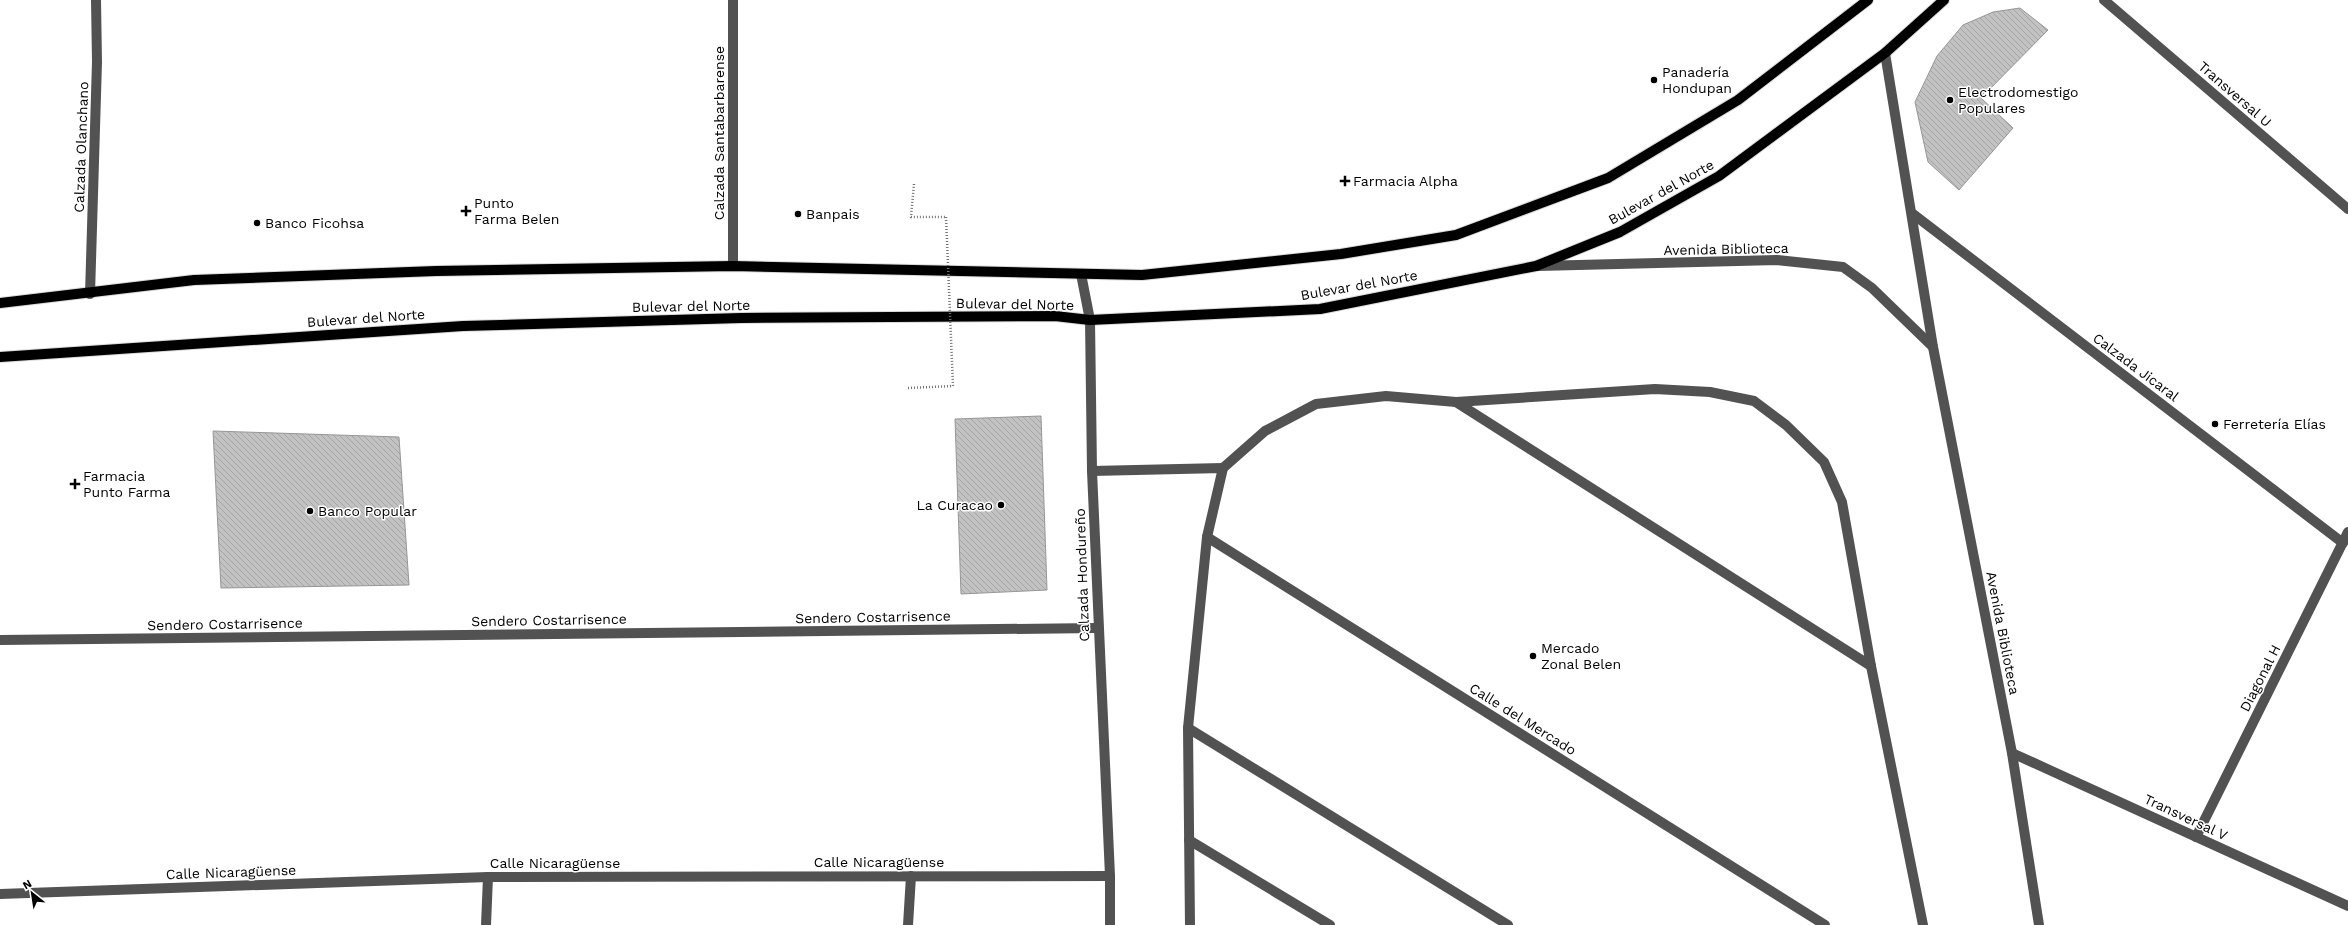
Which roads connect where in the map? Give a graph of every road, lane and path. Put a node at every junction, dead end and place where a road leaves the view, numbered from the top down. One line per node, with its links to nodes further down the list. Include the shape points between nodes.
1 (96, 0): 13 (street, Calzada Olanchano, via 97,62)
2 (733, 0): 10 (street, Calzada Santabarbarense)
3 (1868, 0): 12 (main road, via 1738,100 1608,178 1456,235 1341,254 1142,275)
4 (1944, 0): 6 (main road, Bulevar del Norte)
5 (2104, 0): 8 (street, Transversal U)
6 (1885, 53): 9 (street, Avenida Biblioteca); 11 (main road, Bulevar del Norte, via 1718,176 1620,232)
7 (914, 184): 18 (path, bridge, via 911,217 946,217 953,386)
8 (2348, 209)
9 (1913, 214): 16 (street, Avenida Biblioteca); 24 (street, Calzada Jicaral)
10 (733, 266): 12 (main road); 13 (main road, via 436,271 194,280)
11 (1536, 266): 15 (main road, Bulevar del Norte, via 1320,309); 16 (street, Avenida Biblioteca, via 1777,260 1843,267 1872,288)
12 (1081, 274): 15 (street, Calzada Hondureño)
13 (90, 294): 14 (main road)
14 (0, 304)
15 (1090, 320): 17 (main road, Bulevar del Norte, via 1055,316 741,318 463,326); 21 (street, Calzada Hondureño)
16 (1933, 347): 29 (street, Avenida Biblioteca)
17 (0, 357)
18 (908, 388)
19 (1456, 402): 20 (street, via 1386,396 1316,404 1265,431); 27 (street); 27 (street, via 1655,389 1710,392 1754,401 1786,425 1824,462 1842,502)
20 (1223, 468): 21 (street); 23 (street)
21 (1092, 471): 25 (street, Calzada Hondureño)
22 (2348, 532): 24 (street, Diagonal H)
23 (1206, 537): 28 (street); 43 (street, Calle del Mercado)
24 (2343, 543): 30 (street, Diagonal H)
25 (1098, 628): 26 (street, Sendero Costarrisence); 33 (street, Calzada Hondureño)
26 (0, 640)
27 (1871, 666): 44 (street)
28 (1188, 728): 31 (street); 42 (street)
29 (2012, 753): 30 (street, Transversal V); 45 (street, Avenida Biblioteca)
30 (2196, 837): 36 (street, Transversal V)
31 (1189, 840): 40 (street); 41 (street)
32 (910, 876): 33 (street, Calle Nicaragüense); 34 (street, Calle Nicaragüense); 38 (street)
33 (1110, 876): 39 (street, Calzada Hondureño)
34 (488, 877): 35 (street, Calle Nicaragüense); 37 (street)
35 (0, 894)
36 (2348, 906)
37 (486, 925)
38 (908, 925)
39 (1110, 925)
40 (1190, 925)
41 (1330, 925)
42 (1508, 925)
43 (1825, 925)
44 (1923, 925)
45 (2039, 925)

